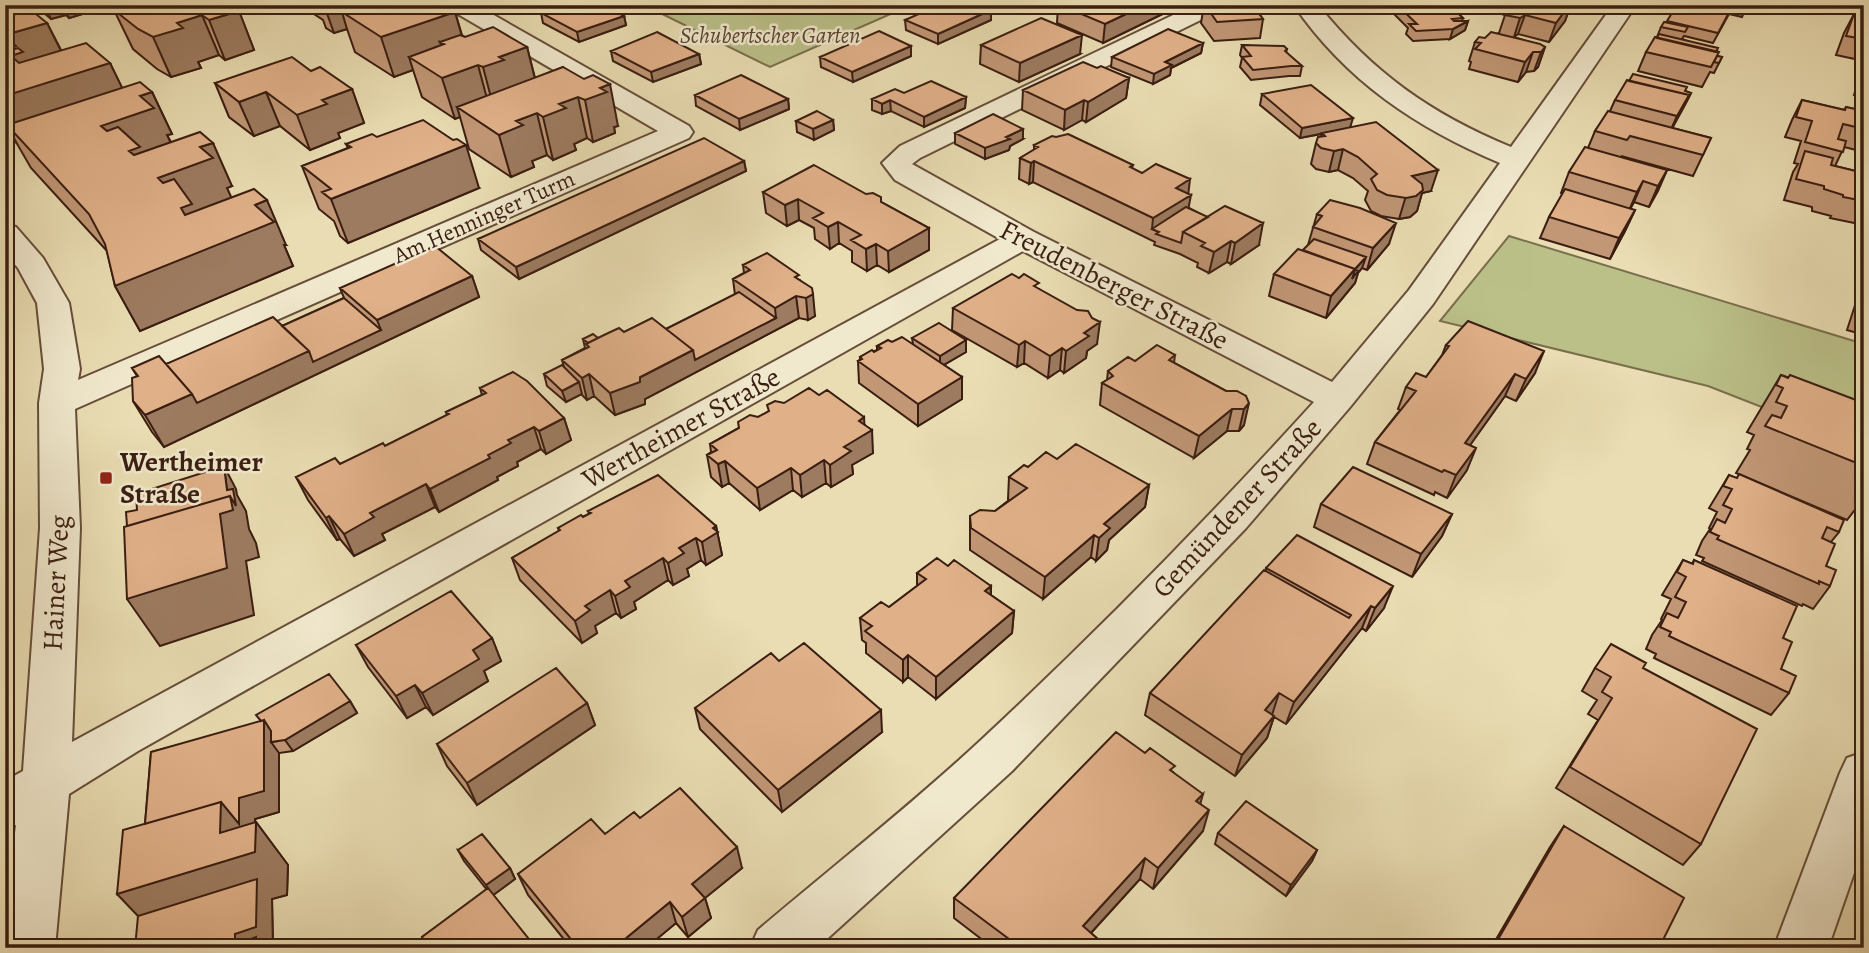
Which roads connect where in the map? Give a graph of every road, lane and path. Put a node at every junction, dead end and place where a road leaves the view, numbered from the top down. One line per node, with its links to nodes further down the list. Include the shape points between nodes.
1 (458, 5): 9 (street, Am Henninger Turm, via 679,132)
2 (1213, 5): 7 (street, Freudenberger Straße, via 909,152 896,163 905,174)
3 (1305, 5): 5 (street, via 1345,52 1392,96 1445,130)
4 (1625, 5): 5 (street, Gemündener Straße)
5 (1515, 159): 8 (street, Gemündener Straße, via 1421,297)
6 (5, 233): 9 (street, Hainer Weg, via 32,265 53,303 62,369)
7 (1023, 239): 8 (street, Freudenberger Straße); 11 (street, Wertheimer Straße)
8 (1337, 399): 13 (street, Gemündener Straße, via 1161,592 995,757)
9 (57, 403): 11 (street, Hainer Weg, via 60,528)
10 (1864, 773): 14 (street)
11 (25, 794): 12 (street, Hainer Weg)
12 (28, 948)
13 (777, 948)
14 (1801, 948)

